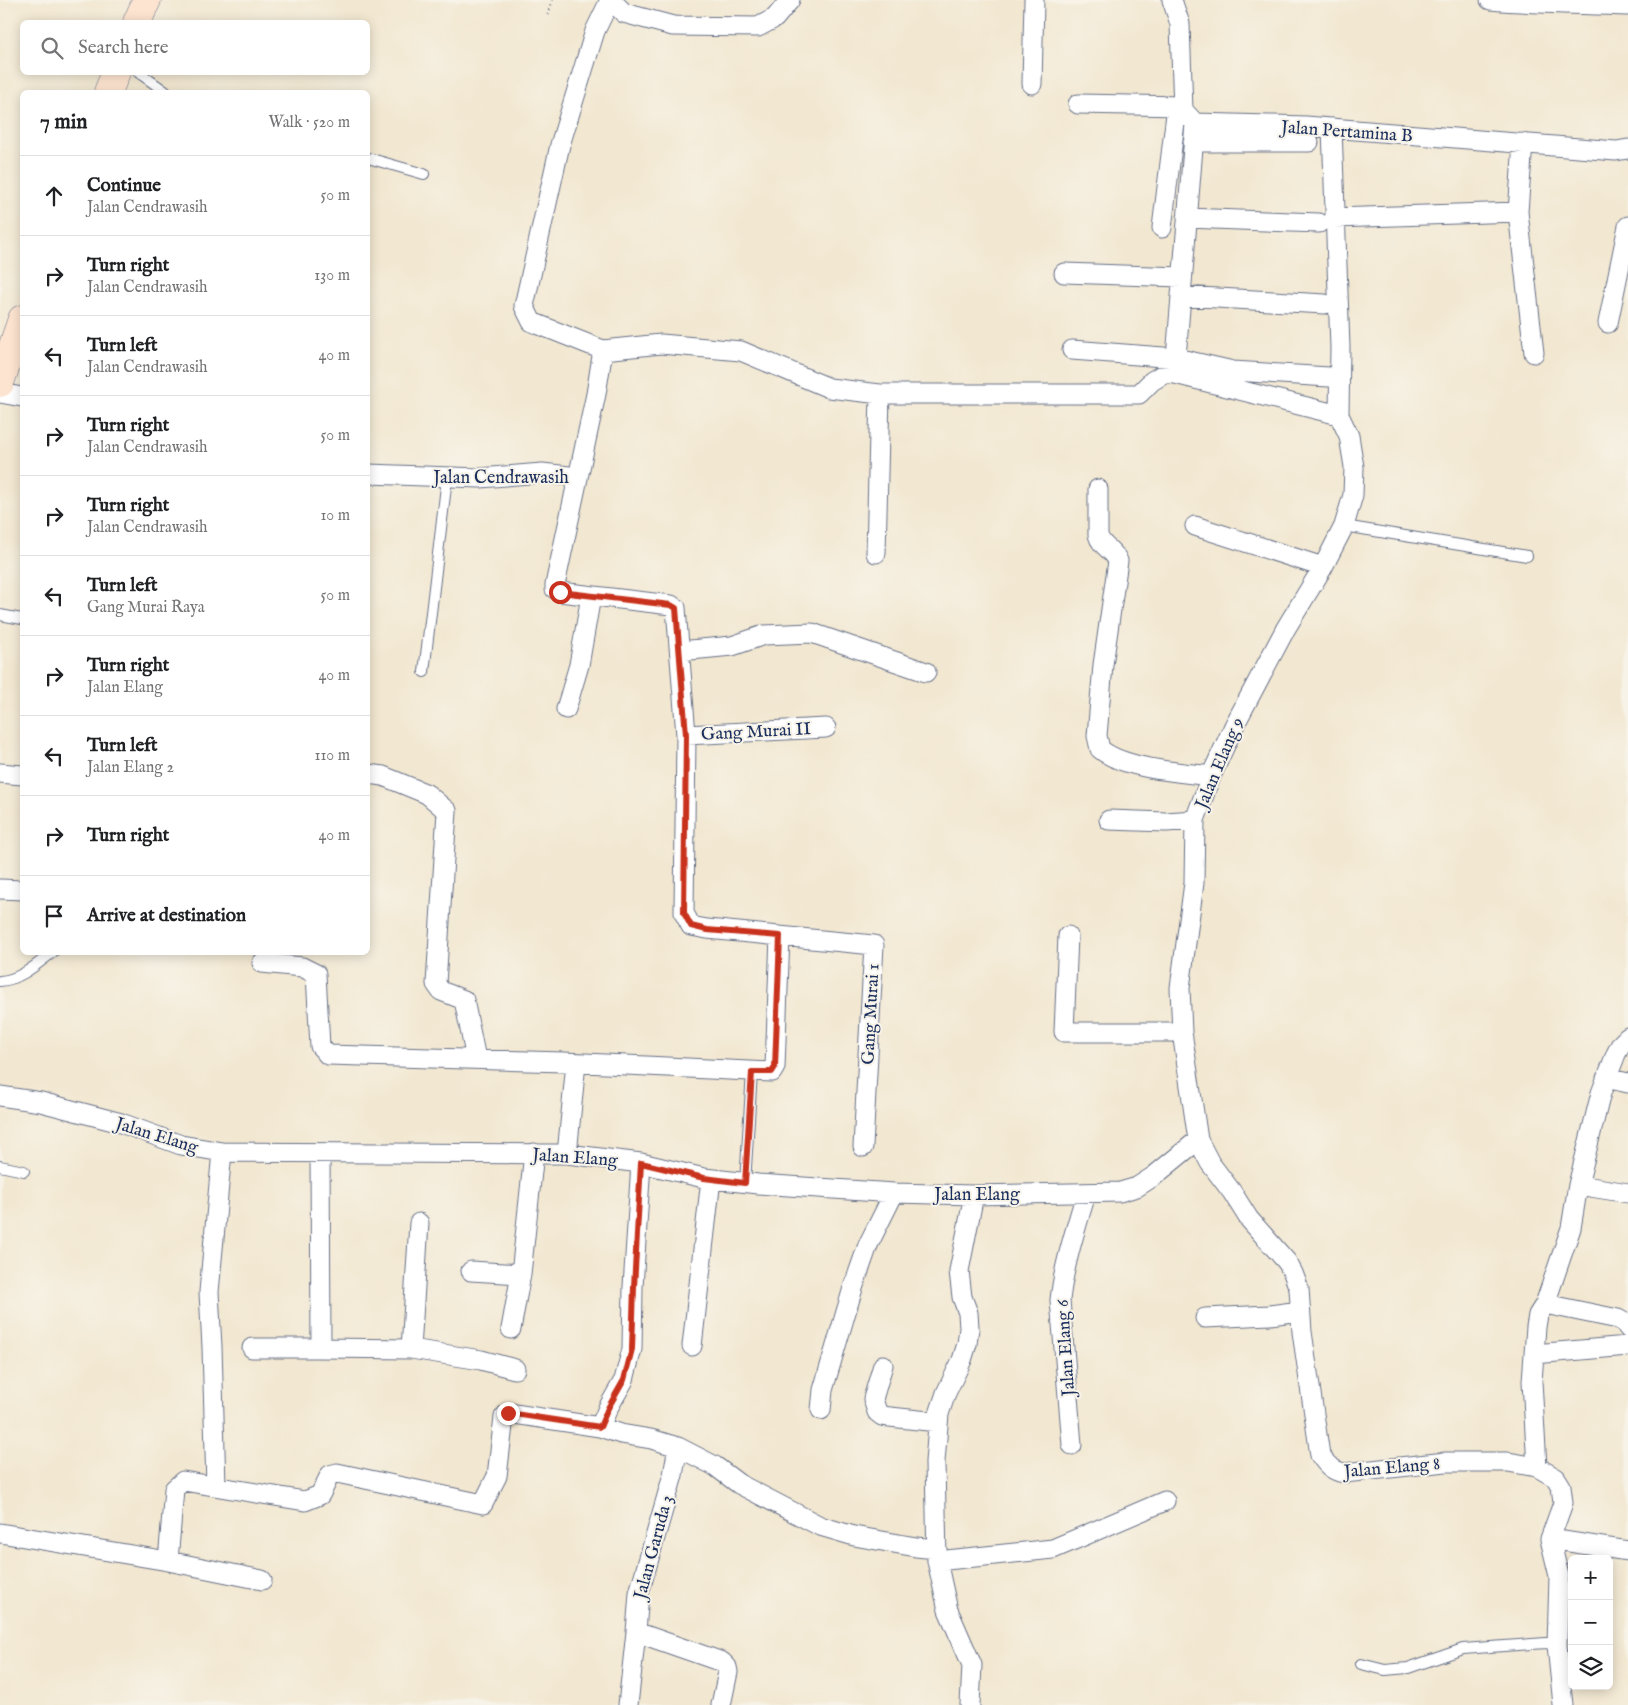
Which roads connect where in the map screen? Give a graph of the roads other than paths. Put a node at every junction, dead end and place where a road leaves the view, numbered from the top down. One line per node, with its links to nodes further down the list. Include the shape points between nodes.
1 (147, 0): 9 (main road)
2 (610, 0): 3 (street, via 624,13 673,26 758,27 775,18); 35 (street, via 595,31 560,145 524,306 532,322)
3 (790, 0)
4 (1034, 0): 12 (street)
5 (1172, 0): 16 (street, via 1180,24)
6 (1490, 0): 7 (street, via 1528,4)
7 (1578, 2): 8 (street)
8 (1628, 6)
9 (138, 20)
10 (115, 75): 13 (main road)
11 (142, 75): 14 (lane)
12 (1032, 84)
13 (109, 90)
14 (163, 90)
15 (1078, 104): 16 (street, Jalan Pertamina B)
16 (1187, 113): 17 (street, Jalan Pertamina B); 18 (street); 28 (street, via 1176,114)
17 (1332, 128): 20 (street, Jalan Pertamina B); 26 (street)
18 (1193, 142): 19 (street); 25 (street)
19 (1309, 142)
20 (1523, 143): 21 (street, Jalan Pertamina B, via 1616,151); 24 (street)
21 (1628, 149)
22 (370, 159): 23 (lane)
23 (424, 174)
24 (1518, 212): 26 (street); 37 (street)
25 (1186, 218): 26 (street); 30 (street)
26 (1327, 221): 44 (street, via 1340,347)
27 (1628, 226): 33 (street)
28 (1162, 228)
29 (1064, 272): 30 (street)
30 (1181, 277): 31 (street)
31 (1181, 296): 32 (street); 38 (street)
32 (1325, 304)
33 (1608, 323)
34 (20, 325): 40 (main road)
35 (603, 350): 42 (street, via 661,344 741,351 830,388); 46 (street)
36 (1072, 350): 38 (street)
37 (1534, 353)
38 (1176, 358): 39 (street, via 1233,371)
39 (1329, 377)
40 (0, 383)
41 (0, 393): 43 (street)
42 (880, 394): 44 (street, via 1139,394 1168,372); 51 (street)
43 (20, 397)
44 (1339, 415): 50 (street, Jalan Elang 9, via 1349,436 1354,467 1353,495)
45 (370, 474): 47 (street, Jalan Cendrawasih)
46 (578, 477): 47 (street, Jalan Cendrawasih, via 532,473); 54 (street, Jalan Cendrawasih, via 554,585 560,592)
47 (447, 478): 58 (lane)
48 (1098, 489): 66 (street, via 1098,536 1118,561 1103,665 1097,736 1100,749 1106,755 1133,764)
49 (1195, 526): 53 (street)
50 (1344, 526): 52 (lane); 53 (street, Jalan Elang 9)
51 (876, 553)
52 (1527, 556)
53 (1323, 567): 66 (street, Jalan Elang 9, via 1286,628)
54 (590, 596): 57 (street, Jalan Cendrawasih, via 676,608); 60 (street, via 580,665)
55 (0, 615): 56 (lane)
56 (20, 619)
57 (680, 651): 59 (street, via 732,646 764,634 812,634); 62 (street, Jalan Cendrawasih)
58 (424, 672)
59 (926, 672)
60 (566, 709)
61 (826, 728): 62 (street, Gang Murai II)
62 (686, 735): 71 (street, Jalan Cendrawasih, via 686,920 691,926 707,930)
63 (0, 773): 65 (street)
64 (370, 774): 78 (street, via 384,776 427,794 447,811 436,984 441,992 464,1000)
65 (20, 775)
66 (1211, 776): 68 (street, Jalan Elang 9)
67 (1109, 820): 68 (street)
68 (1195, 820): 76 (street, Jalan Elang 9, via 1194,883 1180,988)
69 (0, 889): 70 (street)
70 (20, 890)
71 (780, 936): 80 (street, via 775,1067 772,1072); 85 (street, Gang Murai 1, via 874,945)
72 (1068, 936): 76 (street, via 1064,1032)
73 (49, 955): 75 (lane, via 17,977)
74 (262, 963): 78 (street, via 302,967 316,974 320,1046 328,1055)
75 (0, 981)
76 (1182, 1032): 84 (street, Jalan Elang 9)
77 (1628, 1037): 81 (street, via 1618,1049)
78 (476, 1059): 79 (street)
79 (576, 1063): 80 (street); 89 (street)
80 (752, 1072): 94 (lane)
81 (1606, 1078): 82 (street); 95 (street)
82 (1628, 1083)
83 (0, 1096): 86 (street, Jalan Elang, via 41,1102 122,1123 181,1146)
84 (1198, 1140): 98 (street, Jalan Elang, via 1137,1187 1120,1192); 104 (street, Jalan Elang 8, via 1249,1219 1287,1262 1298,1289)
85 (863, 1147)
86 (222, 1152): 87 (street, Jalan Elang); 122 (street, via 209,1292)
87 (320, 1153): 88 (street, Jalan Elang); 111 (street)
88 (534, 1153): 89 (street, Jalan Elang); 102 (street)
89 (567, 1154): 90 (street, Jalan Elang)
90 (641, 1163): 93 (street, Jalan Elang); 118 (street, via 632,1349 624,1380)
91 (0, 1166): 92 (lane)
92 (24, 1171)
93 (711, 1179): 94 (street, Jalan Elang); 108 (street)
94 (745, 1183): 96 (street, Jalan Elang)
95 (1578, 1185): 97 (street); 103 (street, via 1571,1228)
96 (894, 1193): 99 (street, Jalan Elang); 116 (street, via 868,1245 856,1280 823,1390)
97 (1628, 1193)
98 (1086, 1194): 99 (street, Jalan Elang); 119 (street, Jalan Elang 6, via 1060,1300)
99 (974, 1195): 117 (street, via 959,1270 968,1314 967,1344)
100 (419, 1223): 112 (street)
101 (471, 1270): 102 (street)
102 (521, 1274): 107 (street)
103 (1545, 1304): 106 (street, via 1618,1319); 113 (street, via 1538,1315)
104 (1300, 1310): 105 (street); 121 (street, Jalan Elang 8, via 1320,1455 1336,1472 1446,1462 1508,1462)
105 (1204, 1318)
106 (1628, 1328)
107 (511, 1329)
108 (692, 1346)
109 (1628, 1346): 113 (street)
110 (252, 1348): 111 (street)
111 (321, 1348): 112 (street)
112 (411, 1349): 115 (street, via 482,1360)
113 (1534, 1354): 121 (street, via 1532,1381)
114 (883, 1365): 117 (street, via 873,1398 877,1412 882,1416)
115 (515, 1369)
116 (821, 1410)
117 (938, 1422): 127 (street, via 935,1462)
118 (600, 1427): 120 (street); 122 (street, via 505,1414 497,1476 483,1504 337,1473 330,1475 320,1495 305,1500)
119 (1072, 1445)
120 (678, 1447): 127 (street, via 739,1484 820,1526); 130 (street, Jalan Garuda 3, via 673,1475 638,1593)
121 (1537, 1467): 125 (street, Jalan Elang 8, via 1556,1478 1560,1486 1563,1503)
122 (216, 1486): 128 (street, via 183,1481 174,1489)
123 (1164, 1500): 127 (street, via 1053,1549)
124 (0, 1533): 128 (street)
125 (1550, 1540): 126 (street); 131 (street, via 1559,1576)
126 (1628, 1551)
127 (937, 1555): 135 (street, via 948,1610 972,1665)
128 (168, 1562): 129 (street)
129 (262, 1580)
130 (636, 1632): 133 (street, Jalan Garuda 3); 134 (street, via 722,1662 728,1672)
131 (1557, 1645): 132 (lane, via 1462,1649 1408,1668 1385,1670); 136 (street)
132 (1360, 1664)
133 (628, 1705)
134 (721, 1705)
135 (970, 1705)
136 (1563, 1705)

